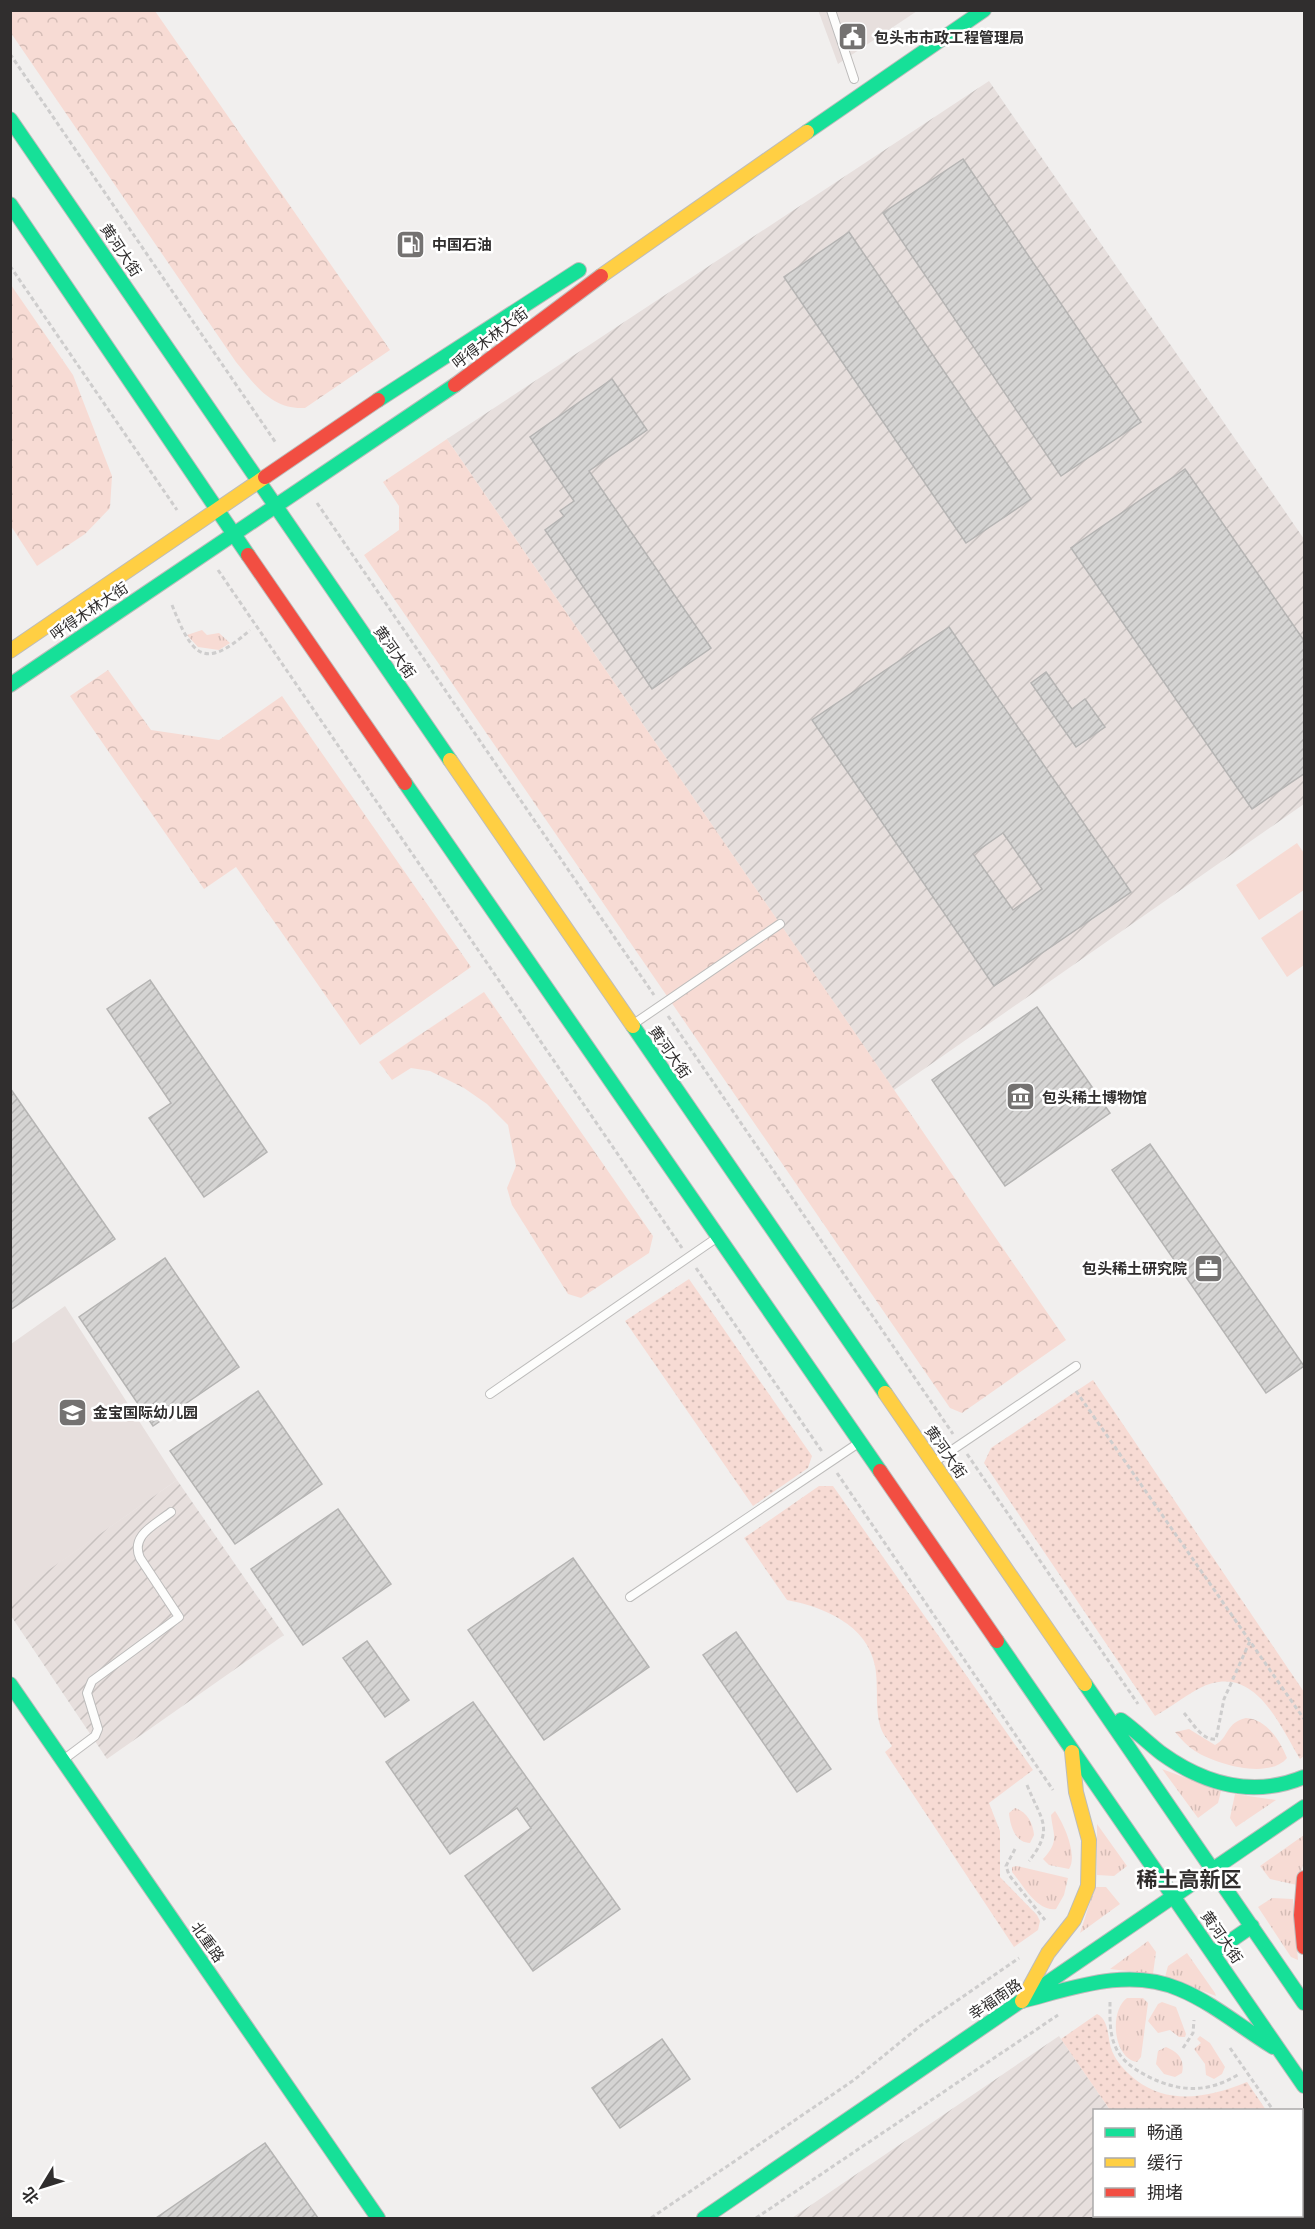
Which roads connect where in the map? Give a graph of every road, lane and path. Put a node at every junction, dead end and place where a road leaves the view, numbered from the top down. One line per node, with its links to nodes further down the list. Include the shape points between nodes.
1 (831, 10): 4 (lane)
2 (984, 10): 10 (main road, 呼得木林大街, via 579,291 477,370)
3 (10, 54): 8 (path)
4 (854, 79)
5 (10, 119): 9 (main road, 黄河大街)
6 (10, 204): 12 (main road, 黄河大街)
7 (595, 260): 8 (main road, 呼得木林大街)
8 (288, 460): 9 (main road, 呼得木林大街)
9 (258, 481): 11 (main road, 黄河大街); 12 (main road, 呼得木林大街)
10 (306, 486): 11 (main road, 呼得木林大街); 19 (path)
11 (276, 507): 13 (main road, 呼得木林大街); 20 (main road, 黄河大街)
12 (218, 510): 13 (main road, 黄河大街); 16 (main road, 呼得木林大街)
13 (234, 535): 17 (main road, 呼得木林大街); 21 (main road, 黄河大街)
14 (172, 605): 15 (path, via 188,643 203,653 224,652)
15 (250, 630)
16 (10, 651)
17 (10, 685)
18 (780, 924): 19 (lane)
19 (661, 1005): 20 (lane); 26 (path)
20 (632, 1025): 27 (main road, 黄河大街)
21 (718, 1237): 24 (lane); 25 (main road, 黄河大街)
22 (1076, 1366): 26 (lane)
23 (1077, 1391): 30 (path)
24 (489, 1394)
25 (860, 1442): 29 (lane); 36 (main road, 黄河大街)
26 (961, 1445): 27 (lane); 32 (path)
27 (933, 1463): 33 (main road, 黄河大街)
28 (171, 1512): 37 (lane, via 140,1536 137,1548 179,1617 92,1680 87,1693 98,1729)
29 (630, 1597)
30 (1250, 1641): 34 (path, via 1224,1699 1216,1739 1202,1734); 35 (path)
31 (10, 1684): 37 (main road, 北重路)
32 (1139, 1705)
33 (1100, 1706): 38 (main road, via 1165,1756 1223,1785 1264,1788); 43 (main road, 黄河大街)
34 (1184, 1713)
35 (1305, 1719)
36 (1071, 1748): 45 (main road, 黄河大街); 51 (main road, via 1076,1792 1089,1840 1088,1886 1074,1920 1048,1953)
37 (63, 1760): 61 (main road, 北重路)
38 (1305, 1777)
39 (1027, 1785): 42 (path, via 1045,1833)
40 (1305, 1807): 43 (main road, 幸福南路)
41 (1015, 1849): 46 (path, via 1006,1866 1009,1875)
42 (1029, 1861)
43 (1213, 1870): 45 (main road, 幸福南路); 47 (main road, 黄河大街)
44 (1305, 1878): 48 (main road, via 1301,1915)
45 (1174, 1897): 49 (main road, 黄河大街); 51 (main road, 幸福南路)
46 (1049, 1924)
47 (1252, 1926): 49 (main road); 52 (main road, 黄河大街)
48 (1305, 1947)
49 (1213, 1953): 57 (main road, 黄河大街)
50 (1110, 1997): 58 (path, via 1113,2042 1123,2059 1139,2072 1185,2090 1214,2086)
51 (1022, 2001): 57 (main road, via 1116,1980 1157,1982 1180,1989); 62 (main road, 幸福南路)
52 (1305, 2003)
53 (1066, 2010): 63 (path)
54 (1194, 2017): 56 (path, via 1193,2033)
55 (1225, 2039): 60 (path)
56 (1183, 2048)
57 (1280, 2050): 59 (main road, 黄河大街)
58 (1239, 2074)
59 (1305, 2086)
60 (1272, 2109)
61 (378, 2218)
62 (704, 2218)
63 (756, 2218)

